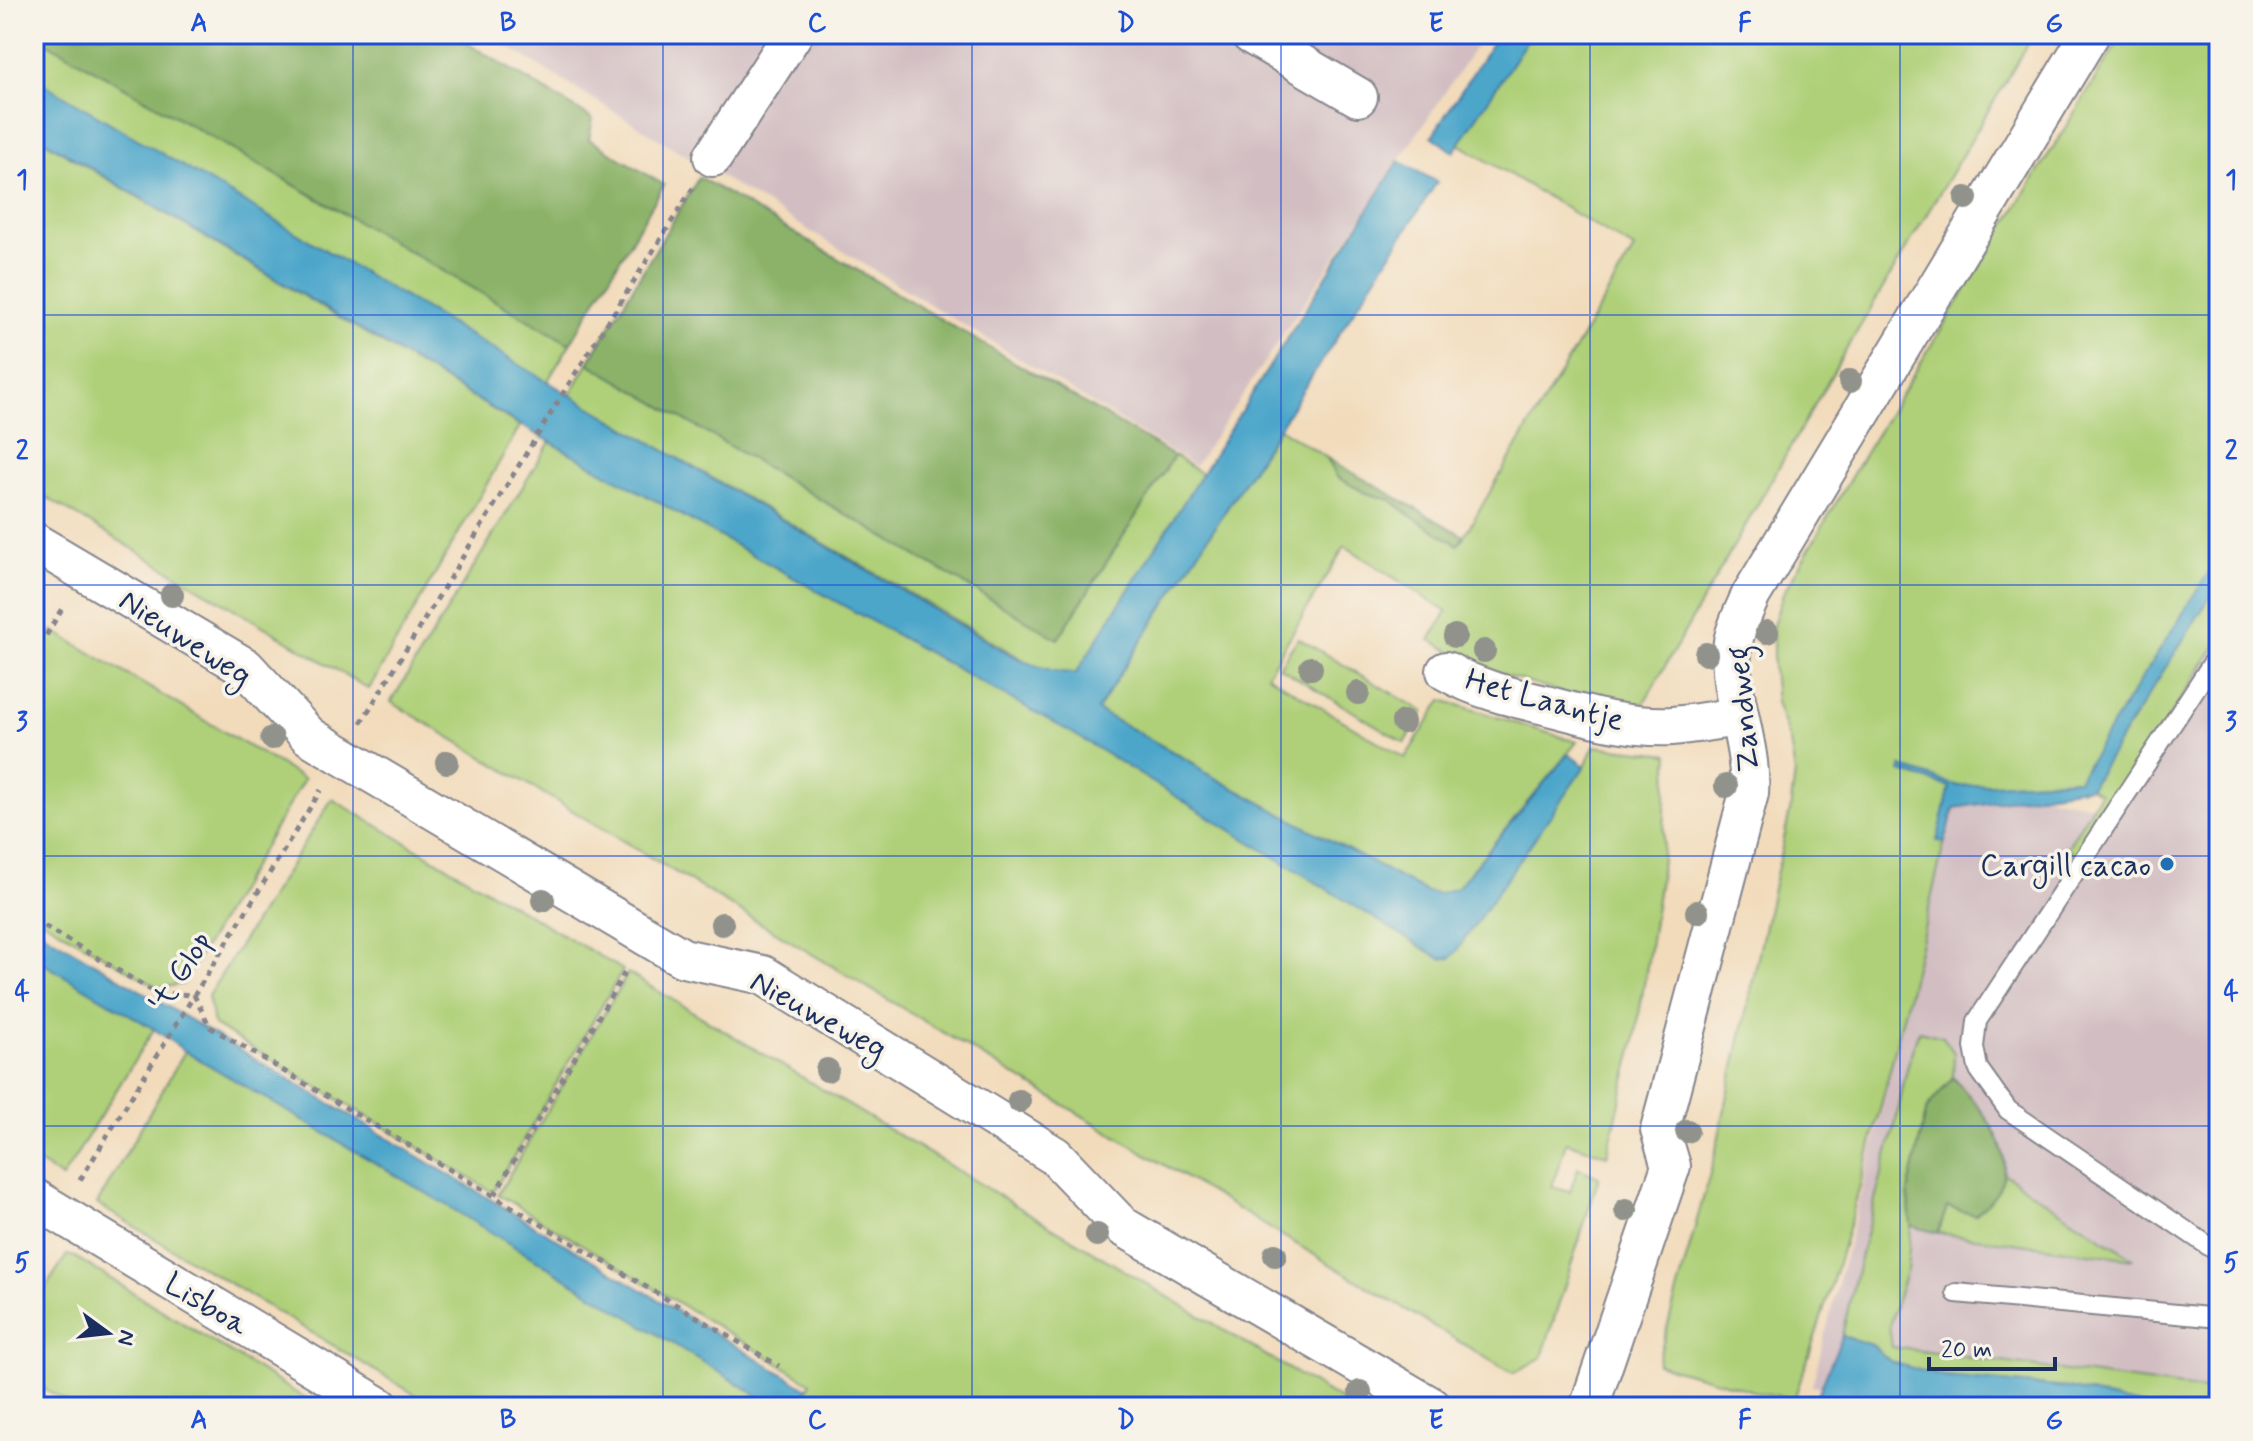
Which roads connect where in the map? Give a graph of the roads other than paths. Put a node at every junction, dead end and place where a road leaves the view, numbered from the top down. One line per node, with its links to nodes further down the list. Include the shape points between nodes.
1 (793, 34): 5 (street)
2 (1250, 34): 4 (street)
3 (2090, 34): 9 (street, Zandweg, via 1751,595 1732,646)
4 (1358, 97)
5 (713, 157)
6 (34, 542): 15 (street, Nieuweweg, via 245,667 309,736 683,958 763,975 1055,1156 1122,1226)
7 (2219, 653): 11 (lane, via 1977,1021 1974,1047 1978,1068 2008,1110)
8 (1446, 671): 9 (street, Het Laantje, via 1466,683 1604,721 1672,726)
9 (1739, 717): 16 (street, Zandweg, via 1749,793 1660,1129 1671,1166)
10 (44, 1211): 14 (street, Lisboa)
11 (2219, 1253)
12 (1956, 1293): 13 (lane)
13 (2219, 1318)
14 (380, 1407)
15 (1432, 1407)
16 (1589, 1407)

